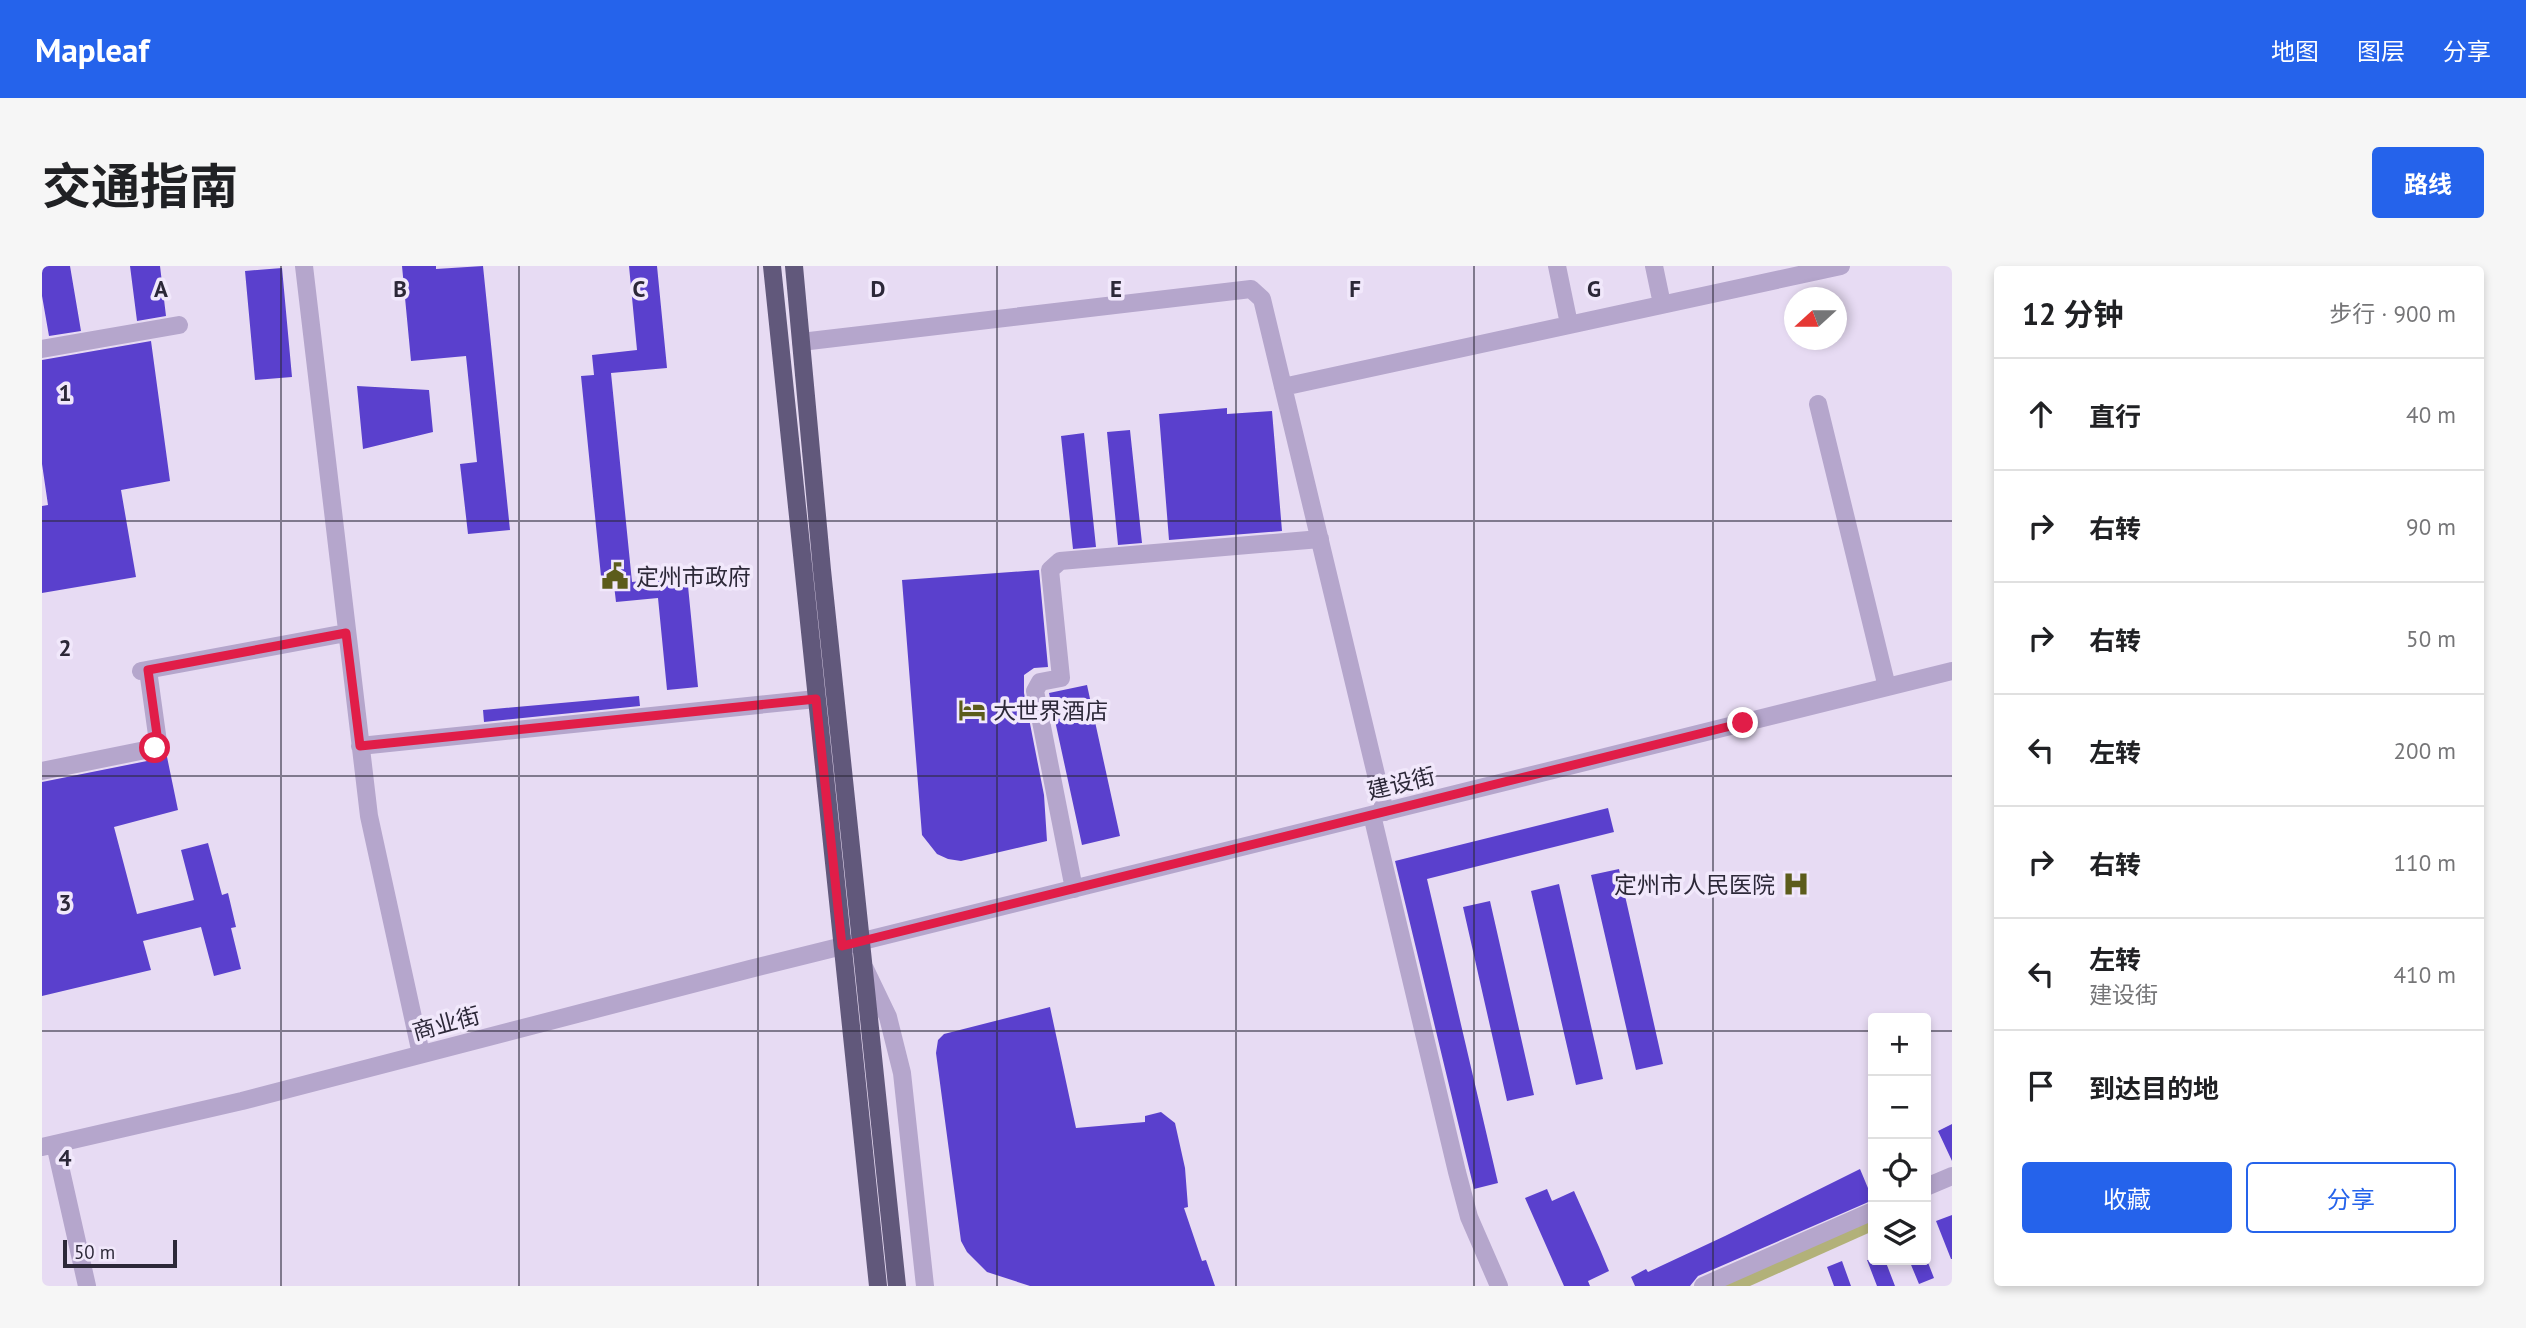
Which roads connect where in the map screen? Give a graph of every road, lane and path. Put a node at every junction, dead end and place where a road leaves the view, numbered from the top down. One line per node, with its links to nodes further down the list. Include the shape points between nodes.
1 (304, 266): 16 (street)
2 (772, 266): 19 (main road)
3 (794, 266): 11 (main road)
4 (1558, 266): 9 (street)
5 (1654, 266): 8 (street)
6 (1841, 266): 7 (street)
7 (1813, 269): 8 (street)
8 (1662, 304): 9 (street)
9 (1569, 324): 13 (street)
10 (179, 325): 12 (street)
11 (801, 342): 13 (street, via 1251,289 1262,299); 24 (main road)
12 (42, 349)
13 (1283, 387): 15 (street)
14 (1818, 404): 18 (street)
15 (1320, 538): 22 (street); 23 (street, via 1060,561 1051,570 1061,678 1040,682 1035,691)
16 (346, 633): 20 (street); 21 (street, via 145,670 158,742 155,748)
17 (1952, 671): 18 (street, 建设街)
18 (1887, 687): 22 (street, 建设街)
19 (816, 699): 20 (street); 25 (main road)
20 (360, 746): 27 (street, via 369,816)
21 (42, 771)
22 (1378, 813): 23 (street, 建设街); 36 (street, via 1457,1172 1469,1217)
23 (1074, 889): 24 (street, 建设街)
24 (861, 942): 25 (street, 商业街); 26 (main road)
25 (842, 946): 27 (street, 商业街); 33 (main road)
26 (863, 965): 34 (main road); 35 (street, via 888,1017 900,1063)
27 (421, 1054): 28 (street, 商业街)
28 (49, 1146): 32 (street)
29 (1952, 1175): 30 (street)
30 (1931, 1185)
31 (1868, 1212): 37 (street)
32 (87, 1286)
33 (878, 1286)
34 (897, 1286)
35 (925, 1286)
36 (1499, 1286)
37 (1703, 1286)

